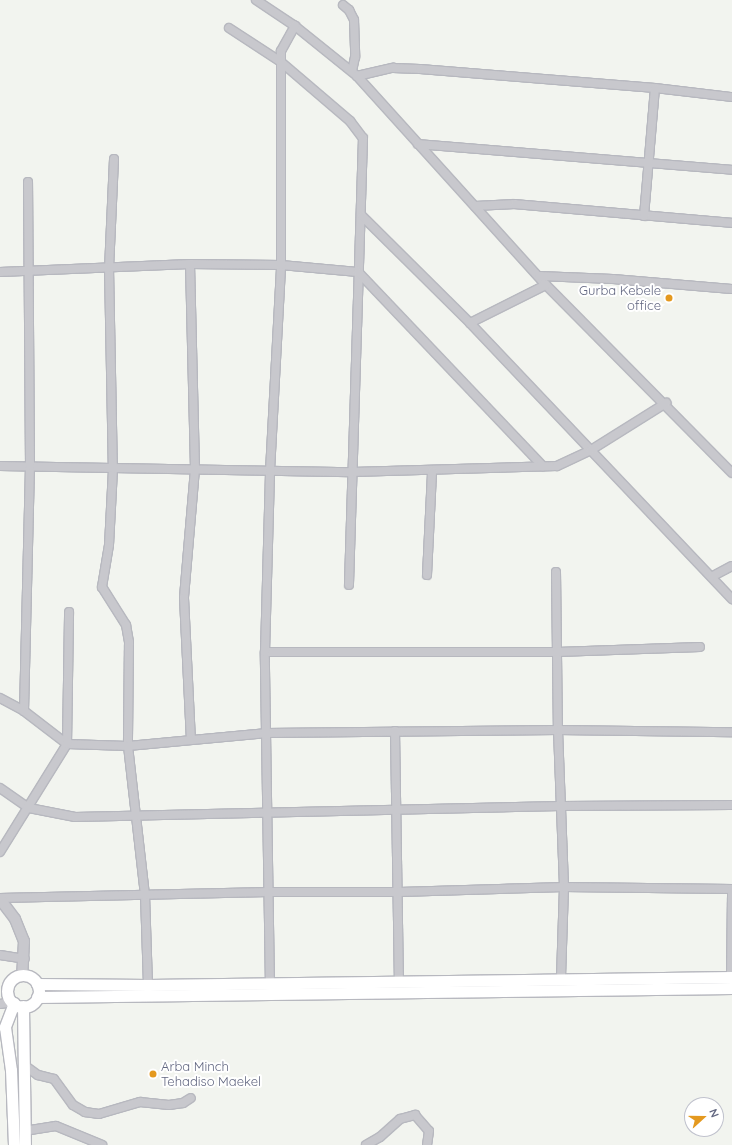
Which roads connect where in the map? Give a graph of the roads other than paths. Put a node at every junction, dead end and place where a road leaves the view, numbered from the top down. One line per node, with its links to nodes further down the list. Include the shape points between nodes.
1 (256, 0): 3 (street)
2 (343, 5): 6 (street, via 354,20)
3 (294, 26): 5 (street, via 281,51); 6 (street)
4 (229, 28): 5 (street)
5 (281, 62): 15 (street, via 350,121 363,138); 19 (street)
6 (355, 73): 7 (street, via 393,68 420,69); 9 (street)
7 (655, 88): 8 (street); 11 (street)
8 (732, 97)
9 (418, 144): 11 (street); 14 (street)
10 (114, 160): 20 (street)
11 (647, 163): 12 (street); 16 (street)
12 (732, 170)
13 (28, 182): 23 (street)
14 (475, 206): 16 (street, via 515,204); 24 (street)
15 (362, 216): 22 (street); 27 (street)
16 (644, 216): 17 (street)
17 (732, 223)
18 (190, 264): 19 (street); 20 (street); 34 (street)
19 (281, 265): 22 (street); 35 (street)
20 (109, 268): 23 (street); 33 (street)
21 (0, 272): 23 (street)
22 (358, 272): 32 (street); 37 (street)
23 (27, 273): 31 (street)
24 (539, 276): 25 (street); 26 (street)
25 (546, 285): 27 (street); 28 (street)
26 (732, 289)
27 (470, 323): 29 (street)
28 (666, 403): 29 (street); 38 (street)
29 (591, 450): 32 (street, via 557,466); 42 (street)
30 (0, 466): 31 (street)
31 (30, 466): 33 (street); 50 (street)
32 (543, 466): 36 (street)
33 (113, 469): 34 (street); 57 (street, via 108,545 102,587 126,625 129,642)
34 (195, 469): 35 (street); 55 (street, via 184,598)
35 (270, 471): 37 (street); 47 (street)
36 (432, 471): 37 (street); 41 (street)
37 (352, 472): 43 (street)
38 (732, 473)
39 (732, 566): 42 (street)
40 (556, 572): 48 (street)
41 (427, 575)
42 (713, 576): 44 (street)
43 (349, 585)
44 (732, 599)
45 (68, 612): 56 (street)
46 (700, 647): 48 (street)
47 (265, 652): 48 (street); 54 (street)
48 (557, 652): 51 (street)
49 (0, 698): 50 (street)
50 (24, 711): 56 (street)
51 (558, 730): 52 (street); 53 (street); 60 (street)
52 (395, 731): 54 (street); 62 (street)
53 (732, 732)
54 (267, 733): 55 (street); 63 (street)
55 (191, 740): 57 (street)
56 (67, 744): 57 (street); 61 (street)
57 (128, 746): 64 (street)
58 (0, 788): 61 (street)
59 (732, 805): 60 (street)
60 (561, 806): 62 (street); 66 (street)
61 (29, 808): 64 (street, via 75,817); 65 (street)
62 (397, 809): 63 (street); 69 (street)
63 (268, 813): 64 (street); 68 (street)
64 (136, 816): 70 (street)
65 (0, 852)
66 (564, 887): 67 (street); 69 (street); 75 (street)
67 (732, 889): 76 (street)
68 (269, 892): 69 (street); 70 (street); 79 (street)
69 (399, 892): 77 (street)
70 (145, 895): 71 (street); 80 (street)
71 (0, 899): 73 (street, via 15,919 24,941)
72 (0, 955): 73 (street)
73 (25, 959): 74 (street)
74 (22, 975): 78 (main road, via 31,977); 84 (main road, via 10,983 8,993)
75 (561, 979): 76 (main road); 77 (main road)
76 (732, 981): 81 (main road)
77 (399, 982): 79 (main road)
78 (37, 984): 80 (main road); 82 (main road)
79 (270, 984): 80 (main road); 81 (street)
80 (148, 985)
81 (270, 996): 82 (main road)
82 (37, 997): 84 (main road, via 32,1003)
83 (0, 1004): 84 (street)
84 (17, 1004): 85 (main road); 88 (main road, via 5,1026 11,1070)
85 (24, 1065): 86 (street, via 38,1074 54,1079 73,1105 85,1112 99,1114 140,1102 169,1105 183,1103); 87 (main road)
86 (191, 1098)
87 (24, 1131): 89 (main road); 90 (street, via 56,1126)
88 (14, 1145)
89 (25, 1145)
90 (102, 1145)
91 (366, 1145): 92 (street, via 380,1137 400,1119 415,1115 429,1131)
92 (427, 1145)

